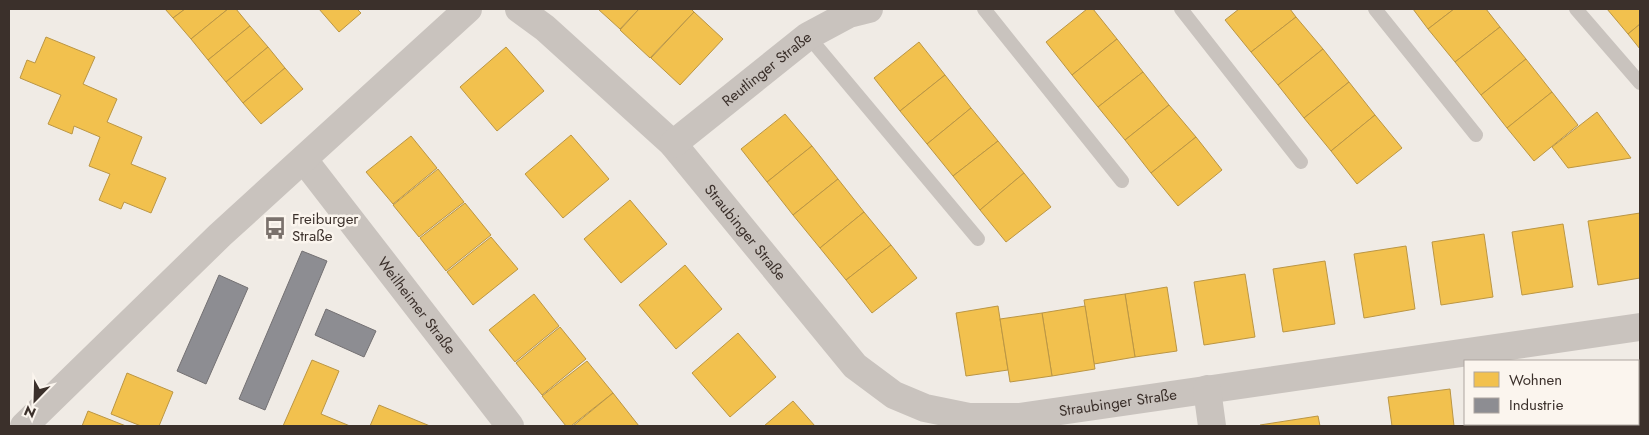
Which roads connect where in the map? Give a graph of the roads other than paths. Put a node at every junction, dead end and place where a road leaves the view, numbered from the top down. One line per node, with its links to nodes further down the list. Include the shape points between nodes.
1 (468, 9): 12 (street)
2 (519, 9): 11 (street, Straubinger Straße, via 545,28)
3 (868, 9): 8 (street, Reutlinger Straße, via 849,14)
4 (984, 9): 14 (lane)
5 (1181, 9): 13 (lane)
6 (1375, 9): 10 (lane)
7 (1576, 9): 9 (lane)
8 (808, 36): 11 (street, Reutlinger Straße); 15 (lane)
9 (1640, 83)
10 (1476, 135)
11 (673, 144): 19 (street, Straubinger Straße, via 855,366)
12 (304, 160): 20 (street, via 220,235); 21 (street, Weilheimer Straße)
13 (1301, 162)
14 (1122, 181)
15 (978, 239)
16 (1640, 327): 17 (street, Straubinger Straße)
17 (1506, 354): 18 (street, Straubinger Straße)
18 (1207, 390): 19 (street, Straubinger Straße, via 1019,417); 22 (street)
19 (922, 417)
20 (24, 426)
21 (510, 426)
22 (1212, 426)

